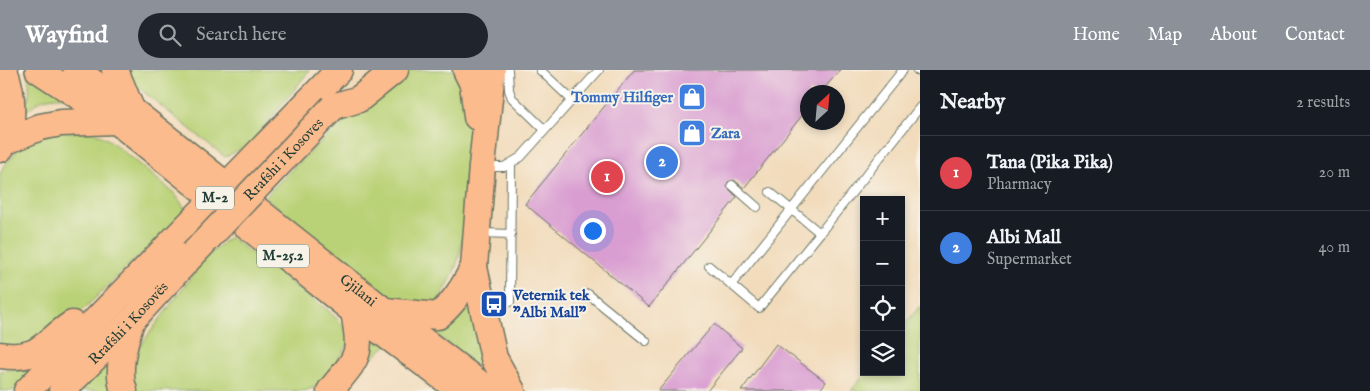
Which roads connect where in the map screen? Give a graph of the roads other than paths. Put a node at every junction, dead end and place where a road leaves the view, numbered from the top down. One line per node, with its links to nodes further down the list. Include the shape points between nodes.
1 (4, 70): 22 (highway, via 12,110)
2 (38, 70): 19 (main road)
3 (76, 70): 19 (main road)
4 (115, 70): 19 (highway)
5 (339, 70): 16 (highway, M-2)
6 (370, 70): 16 (highway, M-2)
7 (395, 70): 16 (highway, via 359,99)
8 (466, 70): 21 (highway, via 473,84)
9 (492, 70): 21 (highway)
10 (508, 70): 20 (lane, via 512,98)
11 (540, 70): 17 (lane)
12 (598, 70): 17 (lane)
13 (903, 70): 29 (lane)
14 (917, 70): 15 (lane)
15 (920, 72)
16 (325, 90): 27 (highway, Rrafshi i Kosoves / M-2); 33 (highway, Rrafshi i Kosoves / M-2, bridge)
17 (572, 100): 20 (lane)
18 (920, 107): 31 (lane)
19 (124, 115): 22 (highway, via 40,127); 27 (main road, M-25.2)
20 (545, 130): 23 (lane)
21 (484, 141): 24 (highway)
22 (3, 145)
23 (511, 164): 24 (lane, via 496,168); 32 (lane)
24 (482, 166): 30 (highway)
25 (732, 185): 28 (lane)
26 (770, 192): 29 (lane)
27 (220, 193): 39 (main road, Gjilani); 40 (highway, Rrafshi i Kosoves / M-2); 41 (main road, Gjilani / M-25.2)
28 (757, 207)
29 (792, 210): 31 (lane); 36 (lane)
30 (476, 233): 32 (lane); 35 (highway)
31 (820, 233): 36 (lane, via 759,308)
32 (511, 234): 38 (lane)
33 (193, 254): 40 (highway, Rrafshi i Kosovës / M-2)
34 (709, 266): 36 (lane)
35 (474, 267): 39 (highway, via 460,293 438,316); 50 (highway, via 494,358)
36 (731, 285)
37 (588, 294): 42 (lane)
38 (510, 302)
39 (385, 311): 49 (main road, Gjilani)
40 (122, 312): 43 (highway, via 73,324 39,351 10,356); 44 (highway, Rrafshi i Kosovës / M-2); 45 (highway, Rrafshi i Kosovës / M-2); 46 (highway)
41 (354, 312): 47 (highway, via 359,346 356,358); 48 (main road, Gjilani)
42 (646, 341)
43 (0, 354)
44 (27, 391)
45 (62, 391)
46 (124, 391)
47 (330, 391)
48 (460, 391)
49 (490, 391)
50 (512, 391)

